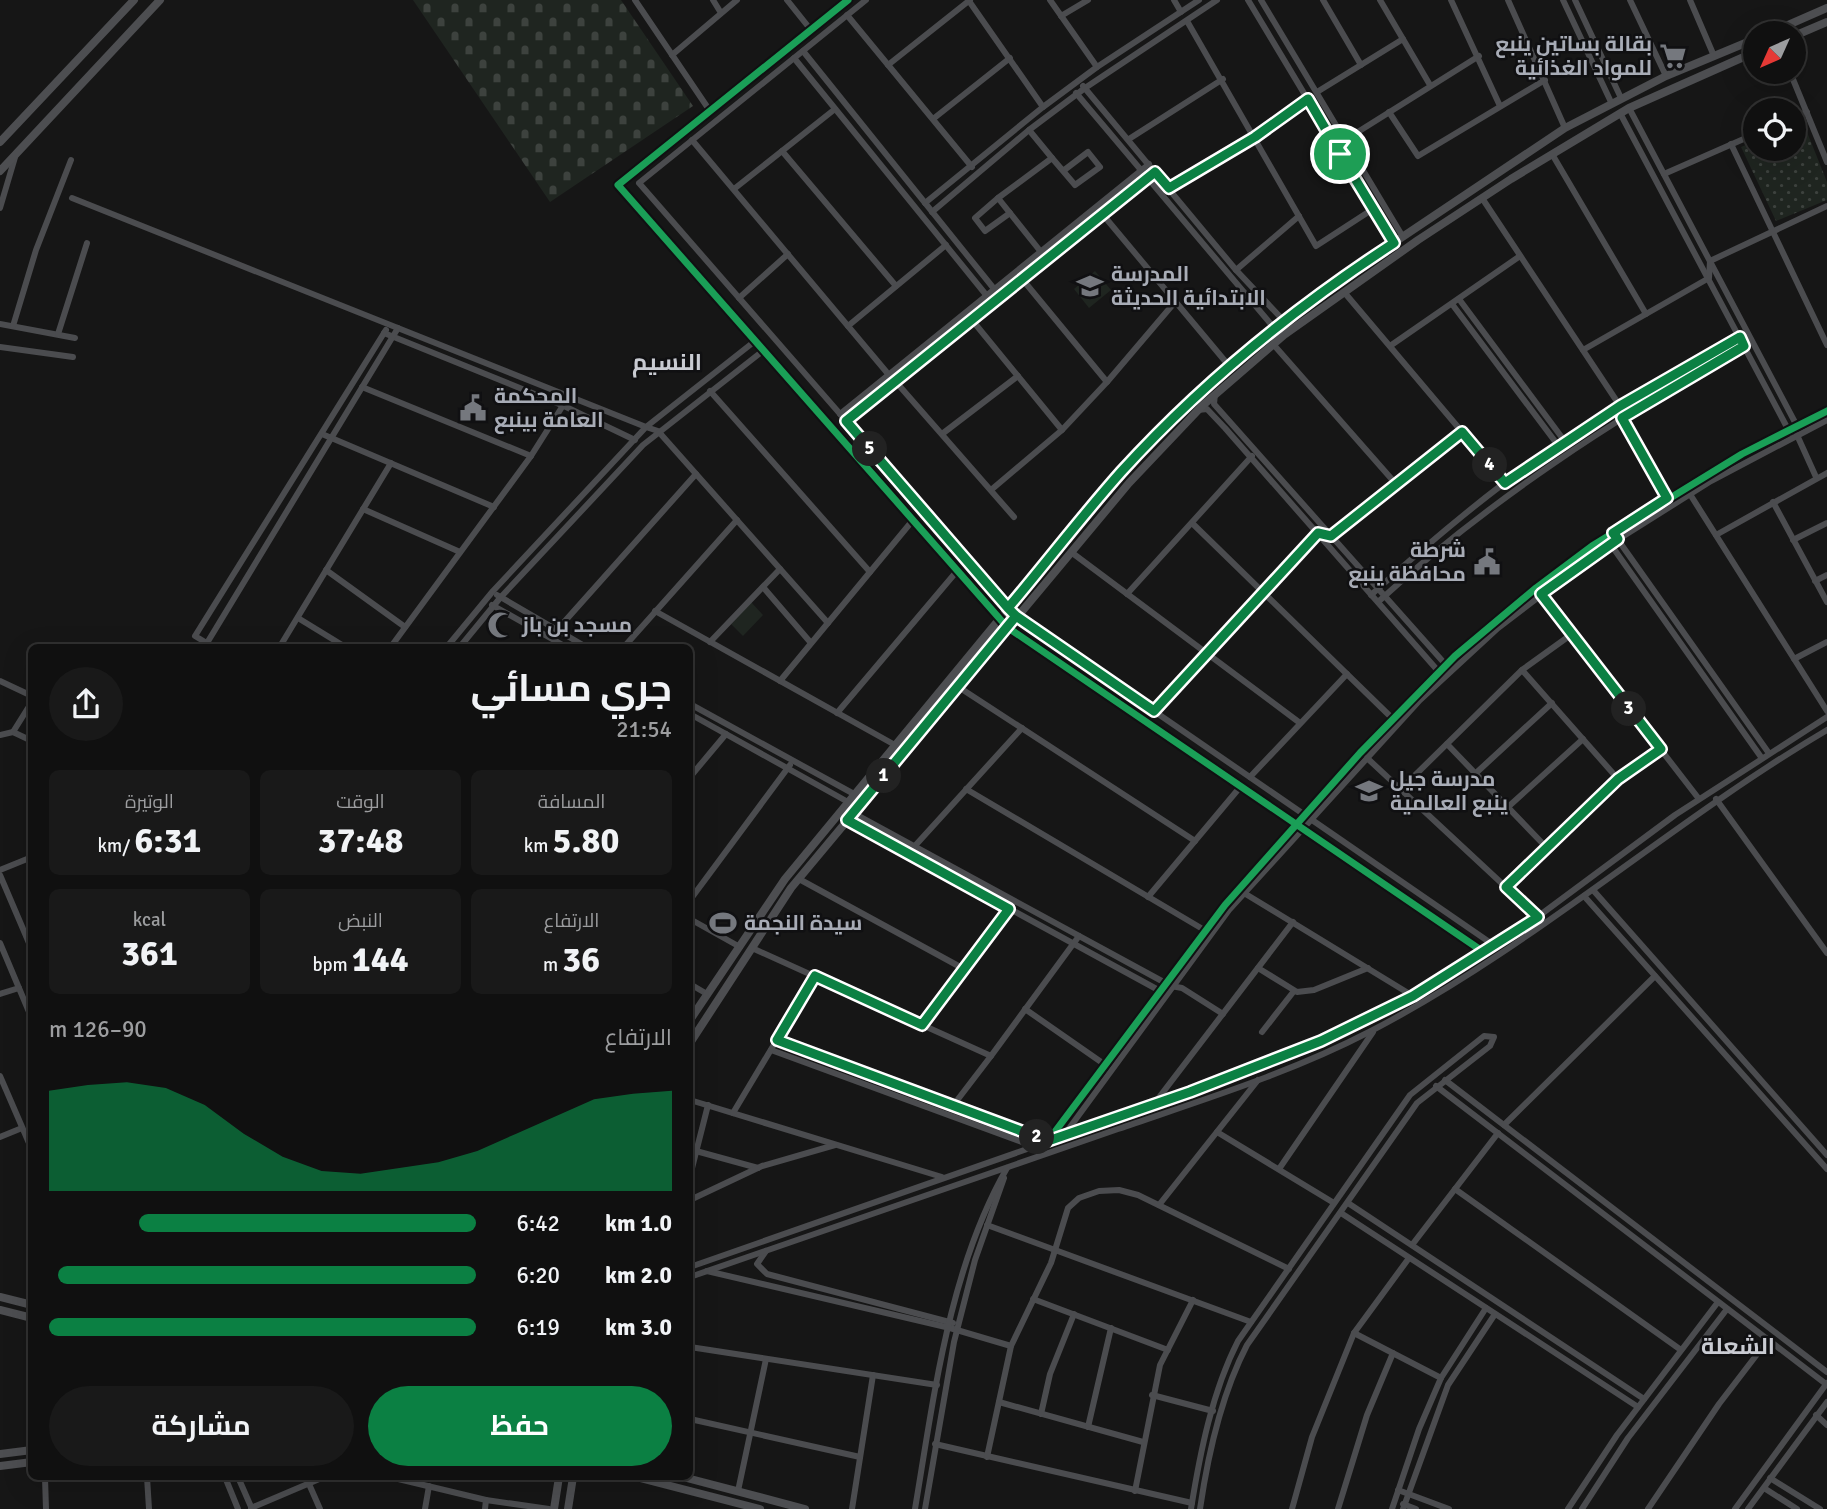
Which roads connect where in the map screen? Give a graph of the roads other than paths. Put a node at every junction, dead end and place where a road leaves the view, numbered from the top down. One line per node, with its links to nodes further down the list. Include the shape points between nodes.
1 (134, 0): 76 (main road)
2 (159, 0): 79 (main road)
3 (635, 0): 38 (street)
4 (713, 0): 27 (street)
5 (737, 0): 27 (street)
6 (787, 0): 33 (street)
7 (848, 0): 33 (street)
8 (866, 0): 28 (street)
9 (970, 0): 43 (street); 44 (street)
10 (1049, 0): 29 (street)
11 (1088, 0): 29 (street)
12 (1174, 0): 26 (street)
13 (1199, 0): 26 (street)
14 (1217, 0): 30 (street)
15 (1248, 0): 58 (street)
16 (1261, 0): 55 (street)
17 (1323, 0): 45 (street)
18 (1380, 0): 35 (street)
19 (1451, 0): 39 (street)
20 (1508, 0): 49 (street)
21 (1563, 0): 59 (street)
22 (1575, 0): 57 (street)
23 (1630, 0): 47 (street)
24 (1692, 1): 40 (street)
25 (1826, 8): 31 (main road)
26 (1181, 12): 46 (street)
27 (721, 13): 38 (street)
28 (847, 15): 37 (street); 44 (street)
29 (1061, 16): 46 (street)
30 (1187, 21): 48 (street); 54 (street)
31 (1797, 21)
32 (1827, 22): 34 (main road)
33 (811, 30): 64 (street)
34 (1806, 31)
35 (1403, 39): 45 (street); 52 (street)
36 (1743, 44): 40 (main road)
37 (803, 51): 42 (street); 99 (street)
38 (672, 55): 64 (street)
39 (1479, 56): 52 (street); 60 (street)
40 (1714, 56): 47 (main road)
41 (1743, 57): 62 (main road)
42 (794, 58): 63 (street); 75 (street)
43 (1010, 58): 61 (street); 68 (street)
44 (888, 65): 68 (street)
45 (1361, 65): 55 (street)
46 (1097, 67): 50 (street)
47 (1666, 76): 57 (main road)
48 (1223, 79): 71 (street); 72 (street)
49 (1545, 80): 60 (street); 69 (street)
50 (1079, 81): 53 (street); 54 (street)
51 (1795, 84): 66 (street)
52 (1430, 85): 65 (street)
53 (1071, 86): 56 (street); 61 (street)
54 (1084, 88): 56 (street); 72 (street)
55 (1317, 92): 73 (street)
56 (1077, 94): 70 (street); 88 (street)
57 (1621, 97): 59 (main road)
58 (1308, 99): 71 (street); 102 (street)
59 (1611, 102): 69 (main road)
60 (1500, 106): 65 (street, via 1418,156)
61 (1043, 107): 85 (street)
62 (1629, 108): 67 (main road); 91 (street)
63 (835, 109): 78 (street); 111 (street)
64 (710, 111): 90 (street)
65 (1389, 111): 73 (street)
66 (1807, 112): 83 (street)
67 (1620, 113): 80 (main road); 117 (street)
68 (933, 119): 85 (street)
69 (1565, 128): 108 (main road)
70 (1029, 130): 81 (street); 103 (street)
71 (1255, 137): 94 (street); 106 (street)
72 (1129, 139): 84 (street)
73 (1345, 139): 108 (street)
74 (1743, 139): 77 (street)
75 (692, 140): 93 (street); 95 (street)
76 (0, 142)
77 (1731, 144): 91 (street); 107 (street)
78 (782, 151): 95 (street); 119 (street)
79 (17, 152): 86 (main road); 101 (street)
80 (1552, 154): 98 (main road); 127 (street)
81 (1052, 158): 87 (street); 97 (street)
82 (71, 160): 132 (street)
83 (1827, 162)
84 (1149, 164): 88 (street); 89 (street)
85 (972, 167): 99 (street)
86 (0, 171)
87 (1063, 171): 87 (street, via 1074,185 1100,167 1088,152)
88 (1142, 172): 92 (street); 112 (street)
89 (1155, 172): 92 (street); 94 (street)
90 (631, 174): 93 (street); 142 (street, via 618,185)
91 (1664, 174): 115 (street)
92 (1147, 178): 105 (street); 135 (street)
93 (639, 183): 123 (street)
94 (1169, 188): 116 (street)
95 (734, 190): 113 (street)
96 (72, 198): 131 (street)
97 (999, 198): 104 (street); 104 (street, via 975,218 980,225 985,231)
98 (1482, 198): 114 (street); 121 (main road)
99 (925, 203): 103 (street)
100 (1827, 205): 107 (street)
101 (0, 208)
102 (1373, 209): 106 (street, via 1316,246); 110 (street)
103 (932, 212): 120 (street)
104 (1010, 213): 112 (street)
105 (1104, 216): 118 (street); 125 (street)
106 (1299, 216): 116 (street)
107 (1772, 230): 115 (street); 137 (street)
108 (1403, 237): 110 (main road)
109 (87, 243): 138 (street)
110 (1394, 243): 129 (main road)
111 (946, 244): 119 (street); 122 (street)
112 (1041, 252): 120 (street)
113 (788, 254): 123 (street); 133 (street)
114 (1520, 256): 124 (street); 149 (street)
115 (1710, 261): 117 (street); 173 (street)
116 (1236, 270): 129 (street)
117 (1709, 278): 127 (street); 140 (street)
118 (1023, 280): 128 (street); 156 (street)
119 (896, 286): 133 (street)
120 (995, 290): 122 (street)
121 (1345, 292): 143 (main road); 145 (street)
122 (987, 296): 152 (street)
123 (739, 298): 165 (street)
124 (1459, 299): 126 (street); 179 (street)
125 (1175, 302): 151 (street); 156 (street)
126 (1452, 304): 145 (street); 179 (street)
127 (1646, 314): 149 (street)
128 (972, 320): 153 (street); 154 (street)
129 (1284, 321): 135 (main road)
130 (0, 324): 132 (street)
131 (388, 324): 134 (street); 136 (street)
132 (12, 326): 138 (street)
133 (848, 326): 152 (street)
134 (398, 328): 139 (street); 160 (street)
135 (1275, 329): 151 (main road)
136 (384, 333): 139 (street); 155 (street)
137 (1824, 333): 144 (street)
138 (58, 334): 141 (street)
139 (394, 336): 157 (street); 161 (street)
140 (1740, 337): 146 (street); 162 (street)
141 (75, 338)
142 (755, 341): 148 (street); 169 (street)
143 (1273, 344): 159 (main road); 188 (street)
144 (1827, 345)
145 (1390, 346): 172 (street)
146 (1744, 346): 166 (street); 173 (street)
147 (0, 347): 150 (street)
148 (764, 350): 158 (street); 198 (street)
149 (1583, 350): 162 (street)
150 (73, 357)
151 (1230, 366): 231 (main road, via 1120,473)
152 (889, 375): 165 (street)
153 (1018, 376): 170 (street); 175 (street)
154 (896, 382): 168 (street); 175 (street)
155 (353, 383): 157 (street); 174 (street)
156 (1107, 383): 170 (street)
157 (364, 387): 176 (street); 182 (street)
158 (710, 391): 171 (street); 214 (street)
159 (1215, 394): 163 (main road); 181 (street, via 1214,404)
160 (569, 396): 161 (street); 169 (street)
161 (564, 406): 177 (street); 182 (street)
162 (1620, 406): 179 (street)
163 (1198, 410): 181 (street, via 1207,409); 210 (main road)
164 (1827, 411): 173 (street)
165 (840, 414): 168 (street)
166 (1622, 418): 180 (street); 192 (street)
167 (1827, 420): 173 (street)
168 (846, 421): 231 (street)
169 (646, 427): 171 (street); 177 (street)
170 (1062, 430): 189 (street)
171 (658, 431): 178 (street); 185 (street)
172 (1462, 432): 187 (street); 188 (street)
173 (1795, 432): 186 (street); 190 (street)
174 (322, 434): 176 (street); 243 (street, via 195,636)
175 (942, 434): 189 (street)
176 (332, 439): 183 (street); 243 (street)
177 (635, 439): 178 (street); 220 (street)
178 (643, 444): 226 (street)
179 (1562, 445): 180 (street); 187 (street)
180 (1568, 453): 191 (street)
181 (1253, 454): 199 (street); 201 (street); 204 (street)
182 (531, 456): 194 (street)
183 (391, 463): 194 (street); 195 (street)
184 (1827, 472): 186 (street)
185 (696, 474): 197 (street); 239 (street)
186 (1816, 477): 193 (street)
187 (1505, 483): 191 (street); 218 (street)
188 (1396, 484): 204 (street)
189 (991, 490): 196 (street)
190 (1688, 490): 192 (street); 203 (street); 206 (street)
191 (1512, 491): 225 (street, via 1433,550)
192 (1667, 498): 202 (street)
193 (1773, 502): 203 (street); 207 (street)
194 (494, 507): 209 (street)
195 (363, 509): 209 (street); 212 (street)
196 (1014, 517)
197 (737, 520): 211 (street); 232 (street)
198 (913, 520): 213 (street); 214 (street)
199 (1192, 523): 221 (street); 222 (street)
200 (1827, 523): 207 (street)
201 (1318, 533): 204 (street); 221 (street); 224 (street)
202 (1613, 533): 205 (street); 206 (street)
203 (1716, 535): 254 (street)
204 (1331, 536): 218 (street)
205 (1606, 537): 208 (street); 219 (street)
206 (1618, 539): 208 (street); 283 (street)
207 (1793, 541): 216 (street)
208 (1611, 544): 223 (street); 284 (street)
209 (460, 552): 237 (street)
210 (1070, 552): 222 (street); 233 (main road)
211 (780, 569): 217 (street); 236 (street)
212 (326, 570): 234 (street); 237 (street)
213 (957, 570): 235 (street); 268 (street)
214 (870, 572): 236 (street)
215 (1827, 575): 216 (street)
216 (1815, 580): 229 (street)
217 (763, 587): 241 (street); 244 (street)
218 (1378, 588): 224 (street); 225 (street)
219 (1535, 588): 223 (street); 255 (street)
220 (493, 591): 226 (street); 227 (street)
221 (1263, 593): 253 (street); 258 (street)
222 (1127, 594): 253 (street)
223 (1541, 594): 240 (street); 285 (street, via 1420,700)
224 (1371, 595): 228 (street)
225 (1384, 595): 228 (street); 255 (street)
226 (500, 597): 230 (street); 239 (street)
227 (485, 600): 230 (street); 248 (street)
228 (1378, 602): 257 (street)
229 (1827, 602)
230 (493, 606): 249 (street); 250 (street)
231 (1008, 608): 233 (street); 235 (main road)
232 (655, 611): 241 (street); 252 (street)
233 (1016, 616): 238 (main road); 266 (street)
234 (298, 618): 245 (street); 246 (street)
235 (999, 618): 238 (street); 281 (main road)
236 (828, 623): 244 (street)
237 (405, 627): 247 (street)
238 (1007, 627): 261 (main road); 292 (street)
239 (557, 630): 251 (street)
240 (1572, 634): 256 (street); 282 (street)
241 (710, 642): 260 (street)
242 (1827, 642): 254 (street)
243 (207, 643)
244 (811, 643): 260 (street)
245 (282, 644)
246 (340, 644)
247 (393, 644)
248 (449, 644)
249 (462, 644)
250 (561, 644)
251 (581, 644)
252 (626, 644)
253 (1207, 654): 266 (street); 272 (street)
254 (1794, 659): 267 (street)
255 (1446, 665): 257 (street)
256 (1522, 670): 263 (street); 280 (street)
257 (1439, 672): 271 (street)
258 (1347, 674): 271 (street); 272 (street)
259 (0, 681): 262 (street)
260 (780, 681): 268 (street)
261 (957, 686): 273 (street); 300 (main road)
262 (28, 694)
263 (1552, 703): 278 (street); 289 (street)
264 (693, 706): 286 (street)
265 (28, 708): 275 (street)
266 (1154, 711): 290 (street)
267 (1827, 711)
268 (837, 713): 281 (street)
269 (693, 716): 276 (street)
270 (1827, 717): 283 (street)
271 (1393, 719): 301 (street)
272 (1300, 723): 290 (street)
273 (1022, 728): 293 (street); 303 (street)
274 (1827, 730): 297 (street)
275 (13, 732): 277 (street); 279 (street)
276 (726, 734): 287 (street); 288 (street)
277 (0, 735)
278 (1583, 738): 291 (street); 299 (street)
279 (28, 739)
280 (1447, 744): 289 (street); 294 (street)
281 (895, 745): 295 (main road)
282 (1661, 749): 291 (street); 296 (street)
283 (1768, 752): 284 (street)
284 (1761, 757): 296 (street)
285 (1367, 758): 294 (street); 301 (street)
286 (793, 761): 287 (street); 295 (street)
287 (788, 769): 298 (street); 313 (street)
288 (693, 773)
289 (1476, 774): 299 (street)
290 (1250, 777): 301 (street)
291 (1618, 779): 305 (street)
292 (1241, 786): 302 (street); 303 (street)
293 (966, 789): 304 (street); 315 (street)
294 (1401, 789): 310 (street)
295 (854, 794): 298 (main road)
296 (1699, 799): 317 (street)
297 (1716, 799): 311 (street); 329 (street)
298 (848, 802): 326 (main road, via 785,879)
299 (1508, 807): 305 (street)
300 (850, 817): 304 (street); 306 (street); 309 (main road)
301 (1307, 817): 302 (street); 325 (street)
302 (1299, 826): 312 (street); 320 (street); 328 (street)
303 (1195, 841): 315 (street)
304 (914, 846): 306 (street); 321 (street)
305 (1547, 848): 310 (street)
306 (908, 853): 316 (street)
307 (28, 858): 308 (street)
308 (0, 873): 322 (street)
309 (799, 879): 327 (main road); 332 (street)
310 (1506, 887): 317 (street)
311 (1592, 890): 314 (street); 376 (street)
312 (1244, 893): 319 (street); 320 (street)
313 (693, 896)
314 (1584, 896): 334 (street); 348 (street, via 1515,945)
315 (1148, 897): 320 (street)
316 (1009, 909): 324 (street); 332 (street)
317 (1538, 917): 325 (street)
318 (693, 921): 326 (street)
319 (1293, 922): 330 (street); 331 (street)
320 (1207, 932): 335 (street)
321 (1079, 936): 324 (street); 335 (street)
322 (28, 940)
323 (0, 943): 337 (street)
324 (1073, 944): 339 (street); 344 (street)
325 (1494, 946): 328 (street)
326 (740, 947): 341 (main road)
327 (752, 948): 333 (street); 350 (main road)
328 (1485, 953): 342 (street)
329 (1827, 953)
330 (1258, 968): 338 (street); 345 (street)
331 (1368, 968): 338 (street, via 1314,990); 342 (street)
332 (964, 969): 347 (street)
333 (815, 976): 347 (street); 351 (street)
334 (1655, 976): 365 (street); 381 (street)
335 (1168, 984): 339 (street); 345 (street)
336 (693, 986): 341 (street)
337 (19, 988): 340 (street); 343 (street)
338 (1294, 990): 349 (street)
339 (1162, 992): 354 (street); 369 (street)
340 (0, 994)
341 (707, 994): 346 (main road)
342 (1413, 996): 361 (street, via 1321,1041)
343 (28, 1009)
344 (1026, 1009): 353 (street); 354 (street)
345 (1223, 1014): 361 (street)
346 (693, 1015)
347 (922, 1025): 353 (street)
348 (1375, 1029): 356 (street); 380 (street)
349 (1262, 1032)
350 (693, 1038)
351 (777, 1040): 352 (street); 362 (street)
352 (771, 1050): 363 (street); 364 (street)
353 (991, 1056): 362 (street)
354 (1104, 1064): 372 (street)
355 (0, 1076): 366 (street)
356 (1259, 1078): 367 (street); 379 (street)
357 (1445, 1080): 358 (street); 365 (street); 385 (street, via 1490,1046 1493,1037 1484,1036 1410,1095)
358 (1436, 1086): 368 (street); 386 (street, via 1398,1127)
359 (693, 1101): 360 (street)
360 (708, 1105): 363 (street); 375 (street)
361 (1154, 1105): 369 (street)
362 (953, 1106): 364 (street); 372 (street)
363 (733, 1113): 373 (street)
364 (946, 1114): 374 (street)
365 (1504, 1125): 421 (street)
366 (22, 1128): 370 (street); 371 (street)
367 (1217, 1132): 380 (street); 387 (street)
368 (1498, 1133): 383 (street); 401 (street)
369 (1064, 1136): 372 (street)
370 (0, 1137)
371 (28, 1141)
372 (1048, 1141): 374 (street)
373 (835, 1144): 378 (street); 382 (street)
374 (1034, 1146): 382 (street)
375 (696, 1151): 377 (street); 378 (street)
376 (1827, 1155)
377 (693, 1164)
378 (758, 1168): 384 (street)
379 (1007, 1168): 389 (street); 391 (street); 409 (street, via 976,1228)
380 (1279, 1169): 385 (street)
381 (1827, 1169)
382 (943, 1177): 394 (street)
383 (1455, 1189): 390 (street); 418 (street)
384 (693, 1199)
385 (1334, 1203): 395 (street)
386 (1348, 1203): 388 (street); 390 (street)
387 (1159, 1205): 392 (street, via 1119,1190 1080,1198 1068,1208); 395 (street)
388 (1341, 1213): 393 (street); 483 (street, via 1238,1363 1210,1452)
389 (987, 1225): 392 (street); 412 (street)
390 (1412, 1245): 427 (street)
391 (768, 1249): 396 (street); 409 (street, via 757,1264 767,1275)
392 (1054, 1250): 399 (street); 400 (street)
393 (1409, 1258): 403 (street); 413 (street)
394 (693, 1266)
395 (1289, 1269): 410 (street)
396 (707, 1271): 397 (street); 412 (street)
397 (693, 1277)
398 (0, 1297): 402 (main road)
399 (1033, 1299): 406 (street); 415 (street)
400 (1193, 1300): 410 (street); 417 (street)
401 (1718, 1302): 404 (street); 418 (street)
402 (28, 1304)
403 (1486, 1308): 407 (street); 423 (street)
404 (1727, 1309): 414 (street); 490 (street, via 1628,1438)
405 (0, 1310): 408 (main road)
406 (1074, 1314): 411 (street); 432 (street, via 1050,1374)
407 (1494, 1314): 430 (street); 463 (street, via 1448,1385)
408 (28, 1317)
409 (951, 1320): 412 (street)
410 (1251, 1322): 431 (street, via 1228,1361)
411 (1111, 1328): 417 (street); 436 (street)
412 (953, 1329): 415 (street); 425 (street); 439 (street)
413 (1354, 1332): 419 (street); 484 (street, via 1312,1437)
414 (1768, 1340): 424 (street); 491 (street)
415 (1011, 1346): 428 (street)
416 (693, 1347): 420 (street)
417 (1168, 1350): 426 (street)
418 (1681, 1350): 427 (street)
419 (1393, 1353): 423 (street); 485 (street, via 1367,1415)
420 (766, 1359): 422 (street); 437 (street)
421 (1827, 1372)
422 (873, 1375): 425 (street); 443 (street)
423 (1441, 1378): 460 (street)
424 (1826, 1384): 492 (street)
425 (937, 1385): 481 (street)
426 (1153, 1395): 431 (street); 438 (street)
427 (1644, 1399): 430 (street)
428 (999, 1402): 432 (street); 442 (street)
429 (1827, 1402): 433 (street)
430 (1638, 1408): 489 (street)
431 (1213, 1411): 466 (street)
432 (1041, 1414): 436 (street)
433 (1816, 1415): 435 (street); 446 (street)
434 (693, 1420): 437 (street)
435 (1827, 1425)
436 (1088, 1427): 438 (street)
437 (750, 1433): 443 (street); 461 (street)
438 (1143, 1443): 462 (street)
439 (934, 1444): 442 (street); 482 (street)
440 (28, 1450): 441 (main road)
441 (0, 1454)
442 (988, 1457): 462 (street)
443 (860, 1458): 480 (street)
444 (28, 1462): 445 (main road)
445 (0, 1466)
446 (1770, 1478): 459 (street); 495 (street)
447 (45, 1480): 468 (street)
448 (147, 1480): 469 (street)
449 (226, 1480): 470 (street)
450 (239, 1480): 471 (street)
451 (316, 1480): 457 (street)
452 (403, 1480): 458 (street)
453 (559, 1480): 476 (main road)
454 (574, 1480): 477 (main road)
455 (648, 1480): 478 (main road)
456 (693, 1480): 461 (main road)
457 (309, 1483): 471 (street); 472 (street)
458 (429, 1486): 464 (street); 473 (street)
459 (1763, 1488): 493 (street); 494 (street)
460 (1398, 1490): 463 (street); 465 (street)
461 (738, 1491): 479 (main road)
462 (1135, 1491): 466 (street)
463 (1408, 1494): 467 (street); 488 (street)
464 (486, 1500): 474 (street); 475 (street)
465 (1395, 1501): 467 (street); 486 (street)
466 (1191, 1506)
467 (1404, 1507): 487 (street)
468 (46, 1509)
469 (149, 1509)
470 (238, 1509)
471 (252, 1509)
472 (320, 1509)
473 (425, 1509)
474 (485, 1509)
475 (549, 1509)
476 (554, 1509)
477 (568, 1509)
478 (760, 1509)
479 (805, 1509)
480 (852, 1509)
481 (915, 1509)
482 (925, 1509)
483 (1200, 1509)
484 (1292, 1509)
485 (1338, 1509)
486 (1392, 1509)
487 (1416, 1509)
488 (1449, 1509)
489 (1568, 1509)
490 (1582, 1509)
491 (1648, 1509)
492 (1735, 1509)
493 (1748, 1509)
494 (1797, 1509)
495 (1819, 1509)

